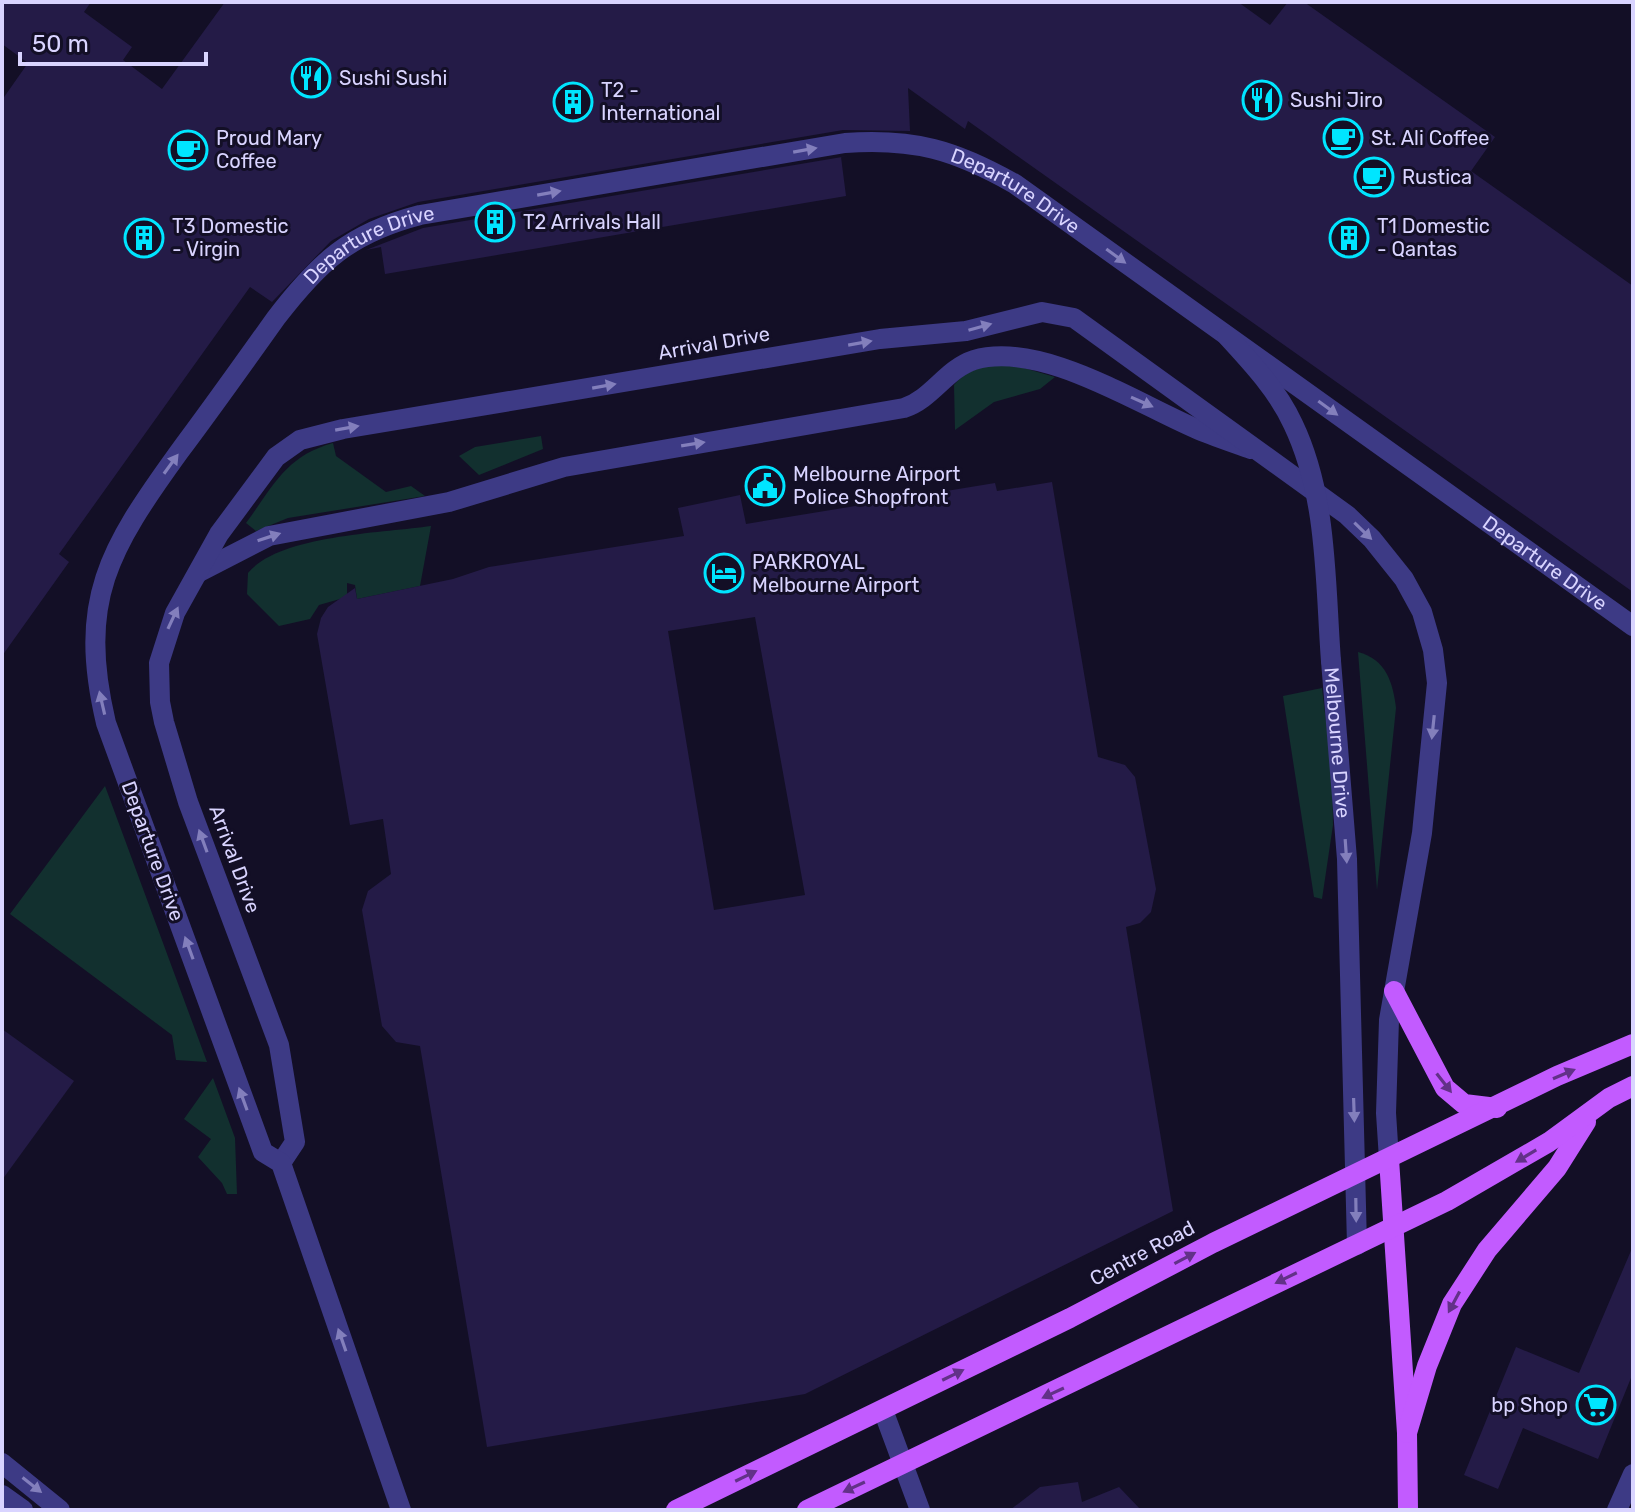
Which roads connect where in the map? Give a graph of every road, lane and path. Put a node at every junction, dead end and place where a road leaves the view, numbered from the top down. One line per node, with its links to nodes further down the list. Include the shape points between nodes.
1 (1227, 336): 4 (street, Departure Drive, one-way to 4, bridge); 13 (street, Departure Drive, one-way to 1, via 263,1152 106,723 95,668 97,612 110,563 136,513 292,297 340,248 375,229 420,215 845,143 905,142 952,151 1015,184); 14 (street, Melbourne Drive, one-way to 14, bridge, via 1283,405 1307,457 1319,512 1347,859)
2 (1261, 453): 3 (street, Arrival Drive, one-way to 2, via 269,536 449,502 564,467 908,407 961,366 996,356 1069,373); 3 (street, Arrival Drive, one-way to 2, via 219,534 276,457 312,435 880,339 944,335 1042,312 1074,318); 5 (street, Arrival Drive, one-way to 5, via 1372,539 1410,590 1433,650 1437,683 1422,833)
3 (199, 572): 13 (street, Arrival Drive, one-way to 3, via 295,1142 279,1045 188,802 160,702 159,663 167,632)
4 (1633, 626)
5 (1394, 991): 10 (main road, one-way to 10, via 1445,1088 1464,1104); 12 (street, via 1387,1082)
6 (1633, 1044): 10 (main road, Centre Road, one-way to 6)
7 (1633, 1075): 9 (main road)
8 (1633, 1086): 9 (main road)
9 (1609, 1098): 11 (main road)
10 (1497, 1108): 12 (main road, Centre Road)
11 (1592, 1113): 15 (main road, one-way to 15, via 1487,1179); 18 (main road, one-way to 18, via 1557,1168 1487,1250 1452,1304)
12 (1389, 1159): 14 (main road, Centre Road); 15 (main road)
13 (281, 1163): 25 (street, Departure Drive, one-way to 13)
14 (1355, 1176): 16 (street, Melbourne Drive, one-way to 16); 17 (main road, Centre Road, one-way to 14)
15 (1393, 1227): 16 (main road); 18 (main road)
16 (1357, 1245): 20 (main road, one-way to 20)
17 (883, 1410): 20 (street); 26 (main road, Centre Road, one-way to 17)
18 (1407, 1433): 29 (main road)
19 (2, 1463): 24 (street, one-way to 24)
20 (903, 1466): 27 (main road, one-way to 27); 28 (street)
21 (1633, 1474): 30 (street)
22 (2, 1495): 23 (street)
23 (23, 1510)
24 (60, 1510)
25 (401, 1510)
26 (676, 1510)
27 (807, 1510)
28 (920, 1510)
29 (1408, 1510)
30 (1617, 1510)

